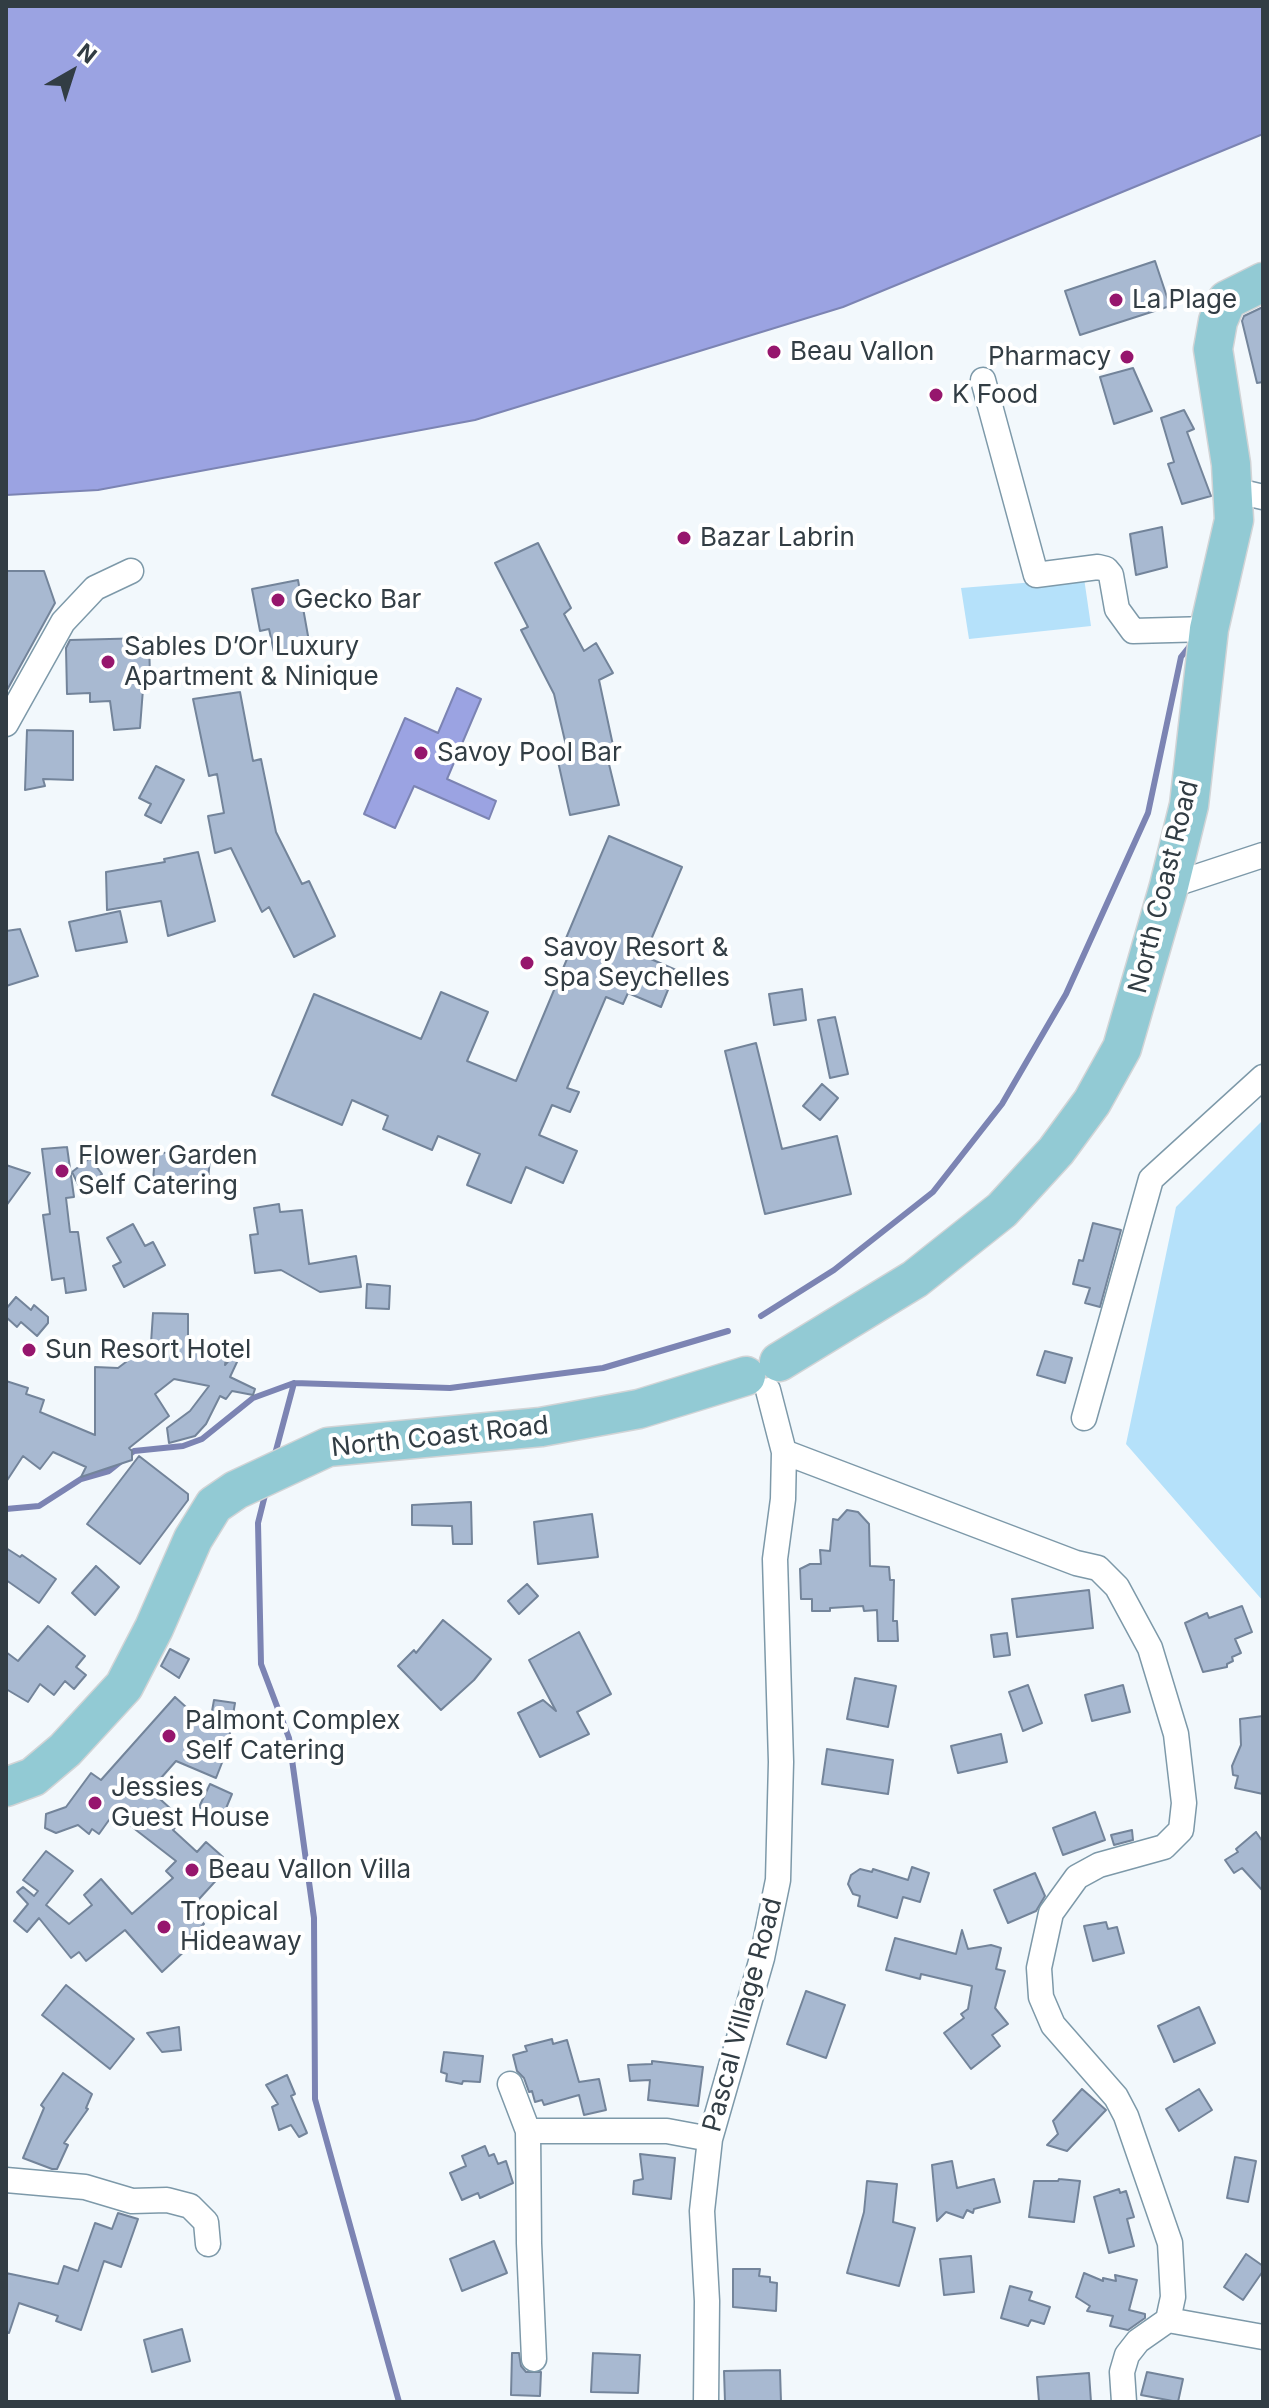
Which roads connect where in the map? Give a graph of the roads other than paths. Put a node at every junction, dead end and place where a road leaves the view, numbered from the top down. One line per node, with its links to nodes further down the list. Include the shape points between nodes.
1 (1263, 282): 3 (main road, North Coast Road, via 1227,300 1213,349 1231,464)
2 (983, 380): 5 (street, via 1036,575 1106,569 1117,609 1133,631)
3 (1248, 494): 5 (main road, North Coast Road, via 1234,520)
4 (131, 571): 6 (street, via 95,588 63,622)
5 (1209, 629): 8 (main road, North Coast Road, via 1189,805)
6 (6, 724)
7 (1263, 855): 8 (street)
8 (1169, 886): 10 (main road, North Coast Road, via 1122,1048 1056,1151 1002,1210 915,1279)
9 (1263, 1077): 11 (street, via 1151,1179)
10 (764, 1376): 12 (street, Pascal Village Road); 13 (main road, North Coast Road, via 639,1409 541,1427 328,1447 236,1490 214,1505 193,1539 124,1686 65,1750 33,1777)
11 (1084, 1418)
12 (784, 1452): 16 (street, Pascal Village Road, via 775,1559 781,1762 778,1880 762,1958); 19 (street, via 1098,1568 1117,1587 1150,1648 1176,1734 1184,1803 1181,1830 1164,1847 1099,1865 1077,1877 1051,1913 1039,1968 1041,1997 1053,2025 1116,2097 1126,2116 1170,2243 1173,2297)
13 (6, 1787)
14 (510, 2084): 15 (street)
15 (528, 2131): 16 (street, via 667,2131); 21 (street)
16 (710, 2139): 22 (street, Pascal Village Road, via 702,2211)
17 (6, 2180): 18 (street, via 85,2187 132,2201 167,2200 190,2206 206,2222)
18 (208, 2244)
19 (1168, 2320): 20 (street); 23 (street, via 1127,2355)
20 (1263, 2337)
21 (534, 2359)
22 (706, 2402)
23 (1124, 2402)

